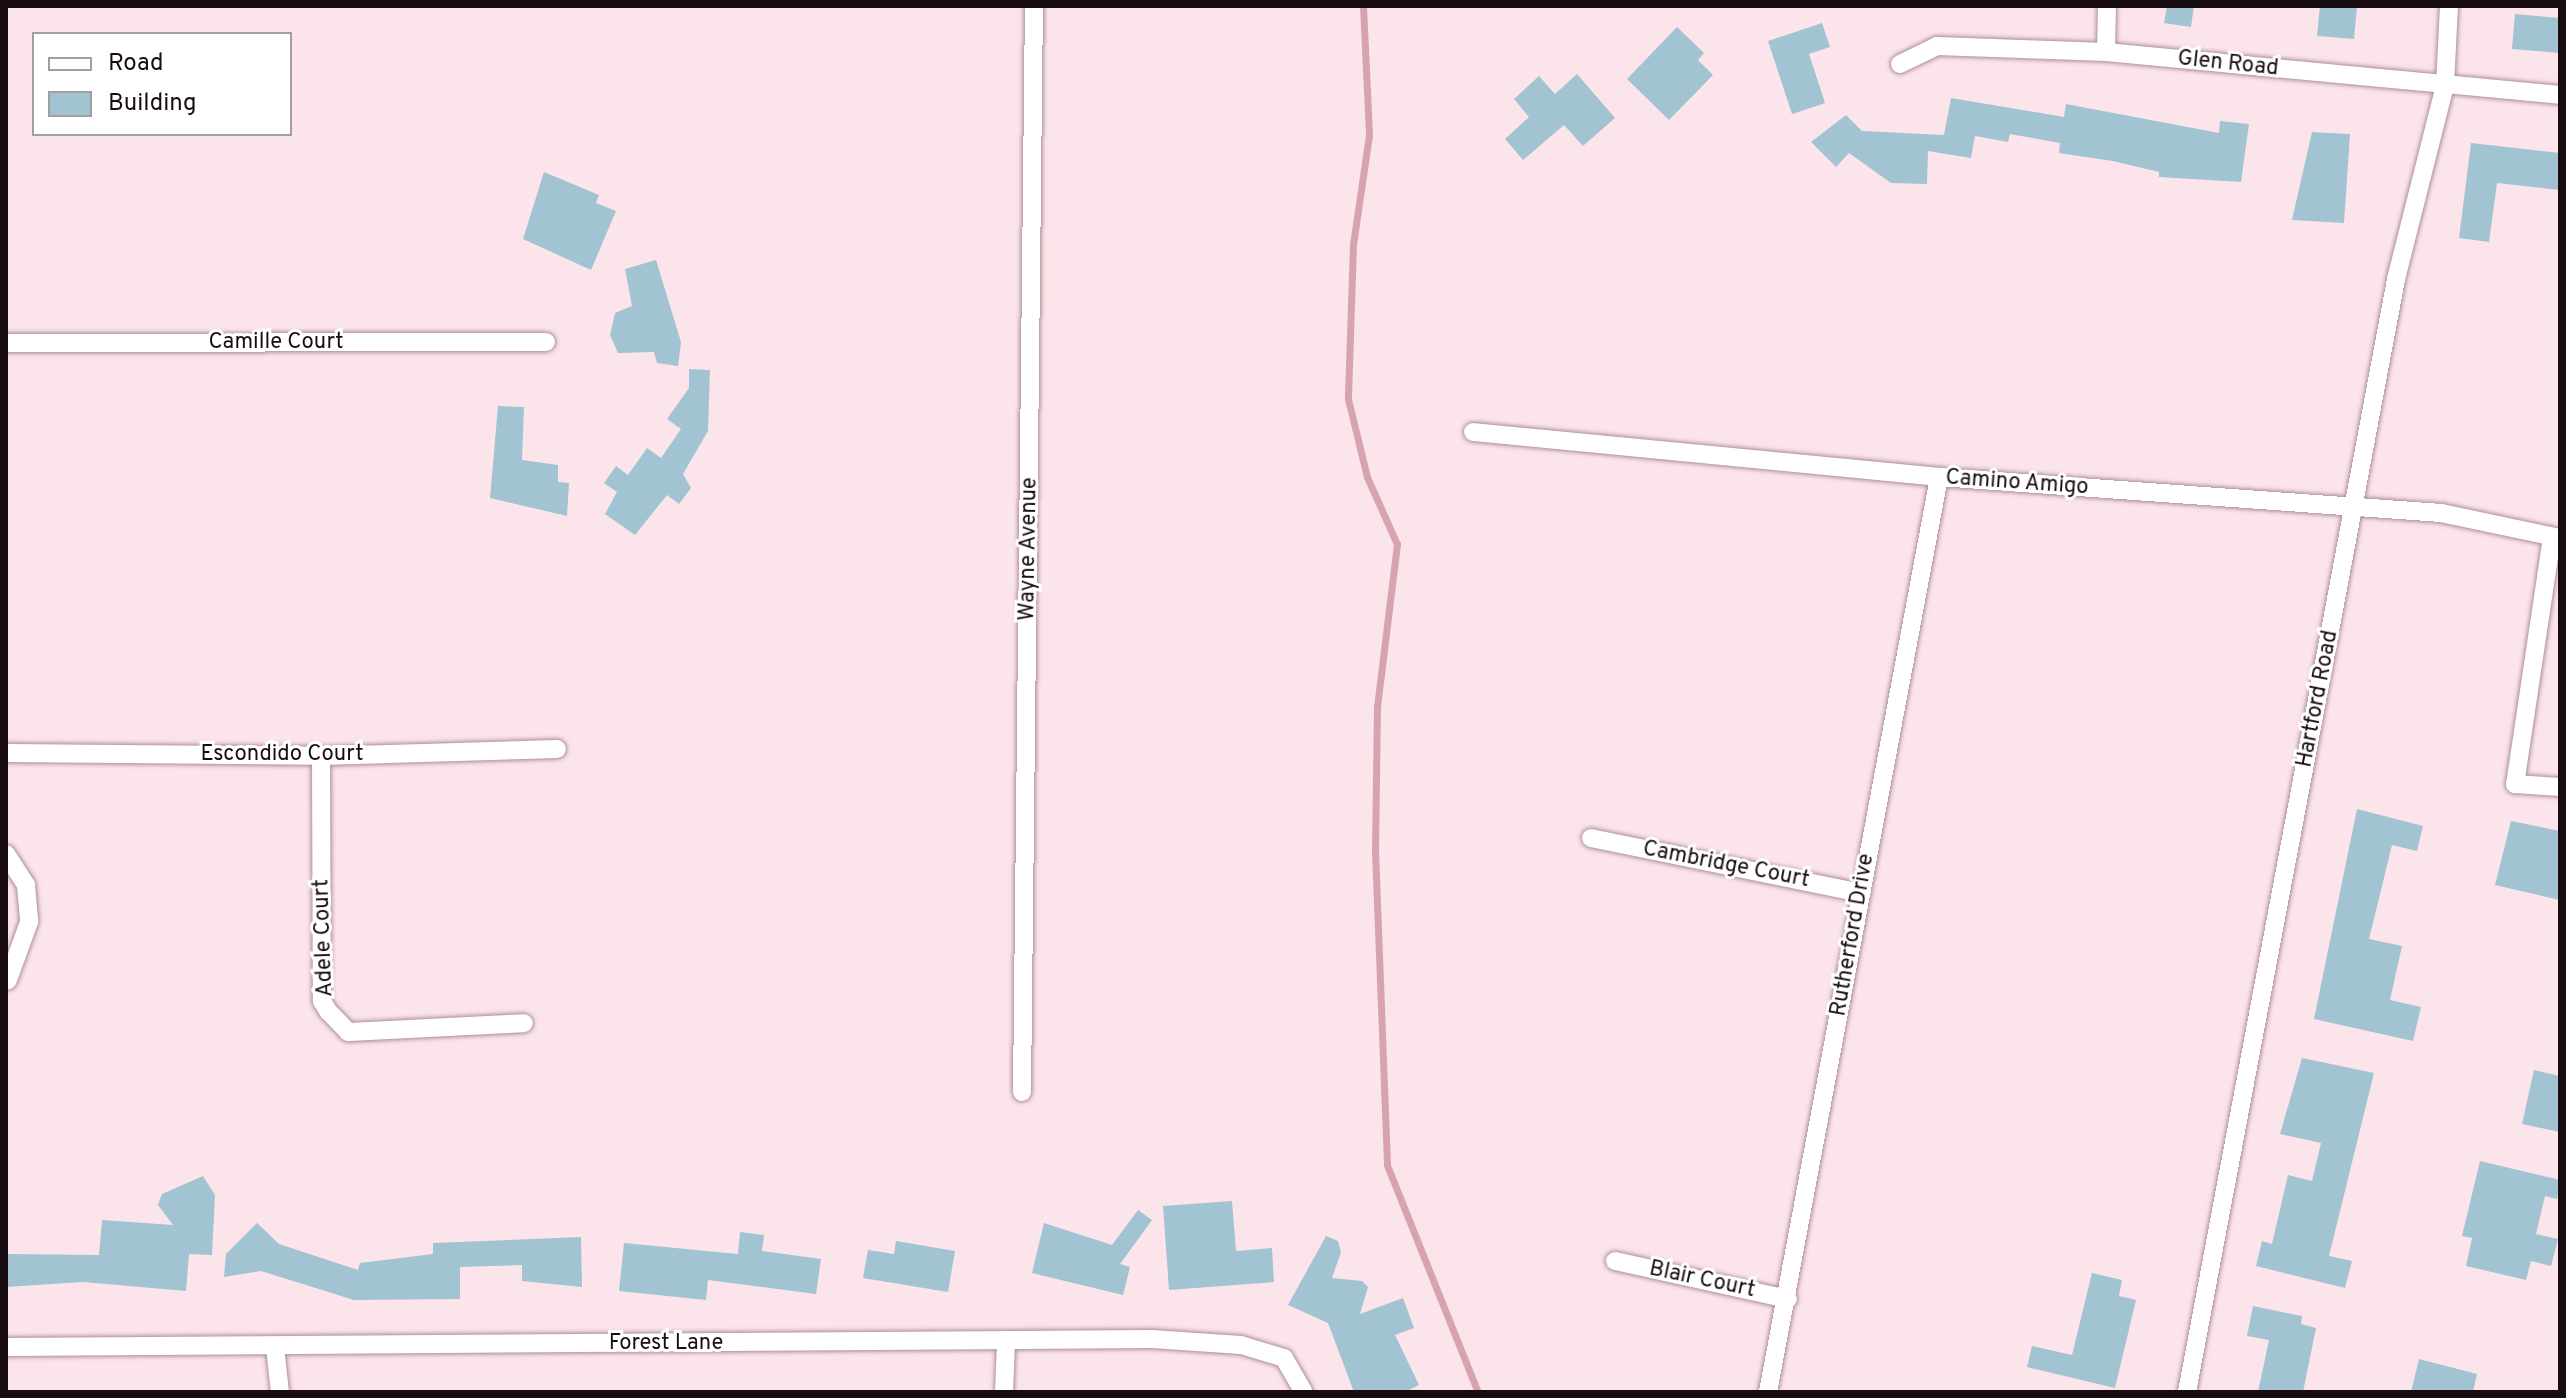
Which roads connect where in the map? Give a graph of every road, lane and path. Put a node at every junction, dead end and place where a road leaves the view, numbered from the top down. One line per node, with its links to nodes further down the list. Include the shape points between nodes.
1 (1034, 6): 23 (street, Wayne Avenue)
2 (2107, 6): 4 (street)
3 (2449, 6): 6 (street, Hartford Road)
4 (2106, 52): 5 (street, Glen Road, via 1937,46); 6 (street, Glen Road)
5 (1900, 64)
6 (2445, 85): 7 (street, Glen Road); 12 (street, Hartford Road, via 2396,279)
7 (2560, 95)
8 (546, 342): 9 (street, Camille Court)
9 (6, 343)
10 (1473, 432): 11 (street, Camino Amigo)
11 (1939, 477): 12 (street, Camino Amigo); 20 (street, Rutherford Drive)
12 (2355, 507): 13 (street, Camino Amigo, via 2441,513); 33 (street, Hartford Road)
13 (2556, 538): 17 (street, via 2515,784)
14 (557, 749): 16 (street, Escondido Court)
15 (6, 753): 16 (street, Escondido Court)
16 (321, 756): 22 (street, Adele Court, via 322,1001 328,1011 348,1032)
17 (2560, 787)
18 (1591, 838): 20 (street, Cambridge Court)
19 (6, 854): 21 (street, via 26,885 29,922)
20 (1861, 893): 25 (street, Rutherford Drive)
21 (8, 980)
22 (524, 1023)
23 (1022, 1092)
24 (1615, 1261): 25 (street, Blair Court)
25 (1788, 1299): 32 (street, Rutherford Drive)
26 (1006, 1342): 28 (street, Forest Lane); 30 (street); 31 (street, Forest Lane, via 1241,1345 1284,1358)
27 (6, 1347): 28 (street, Forest Lane)
28 (275, 1347): 29 (street)
29 (280, 1392)
30 (1004, 1392)
31 (1304, 1392)
32 (1768, 1392)
33 (2187, 1392)

